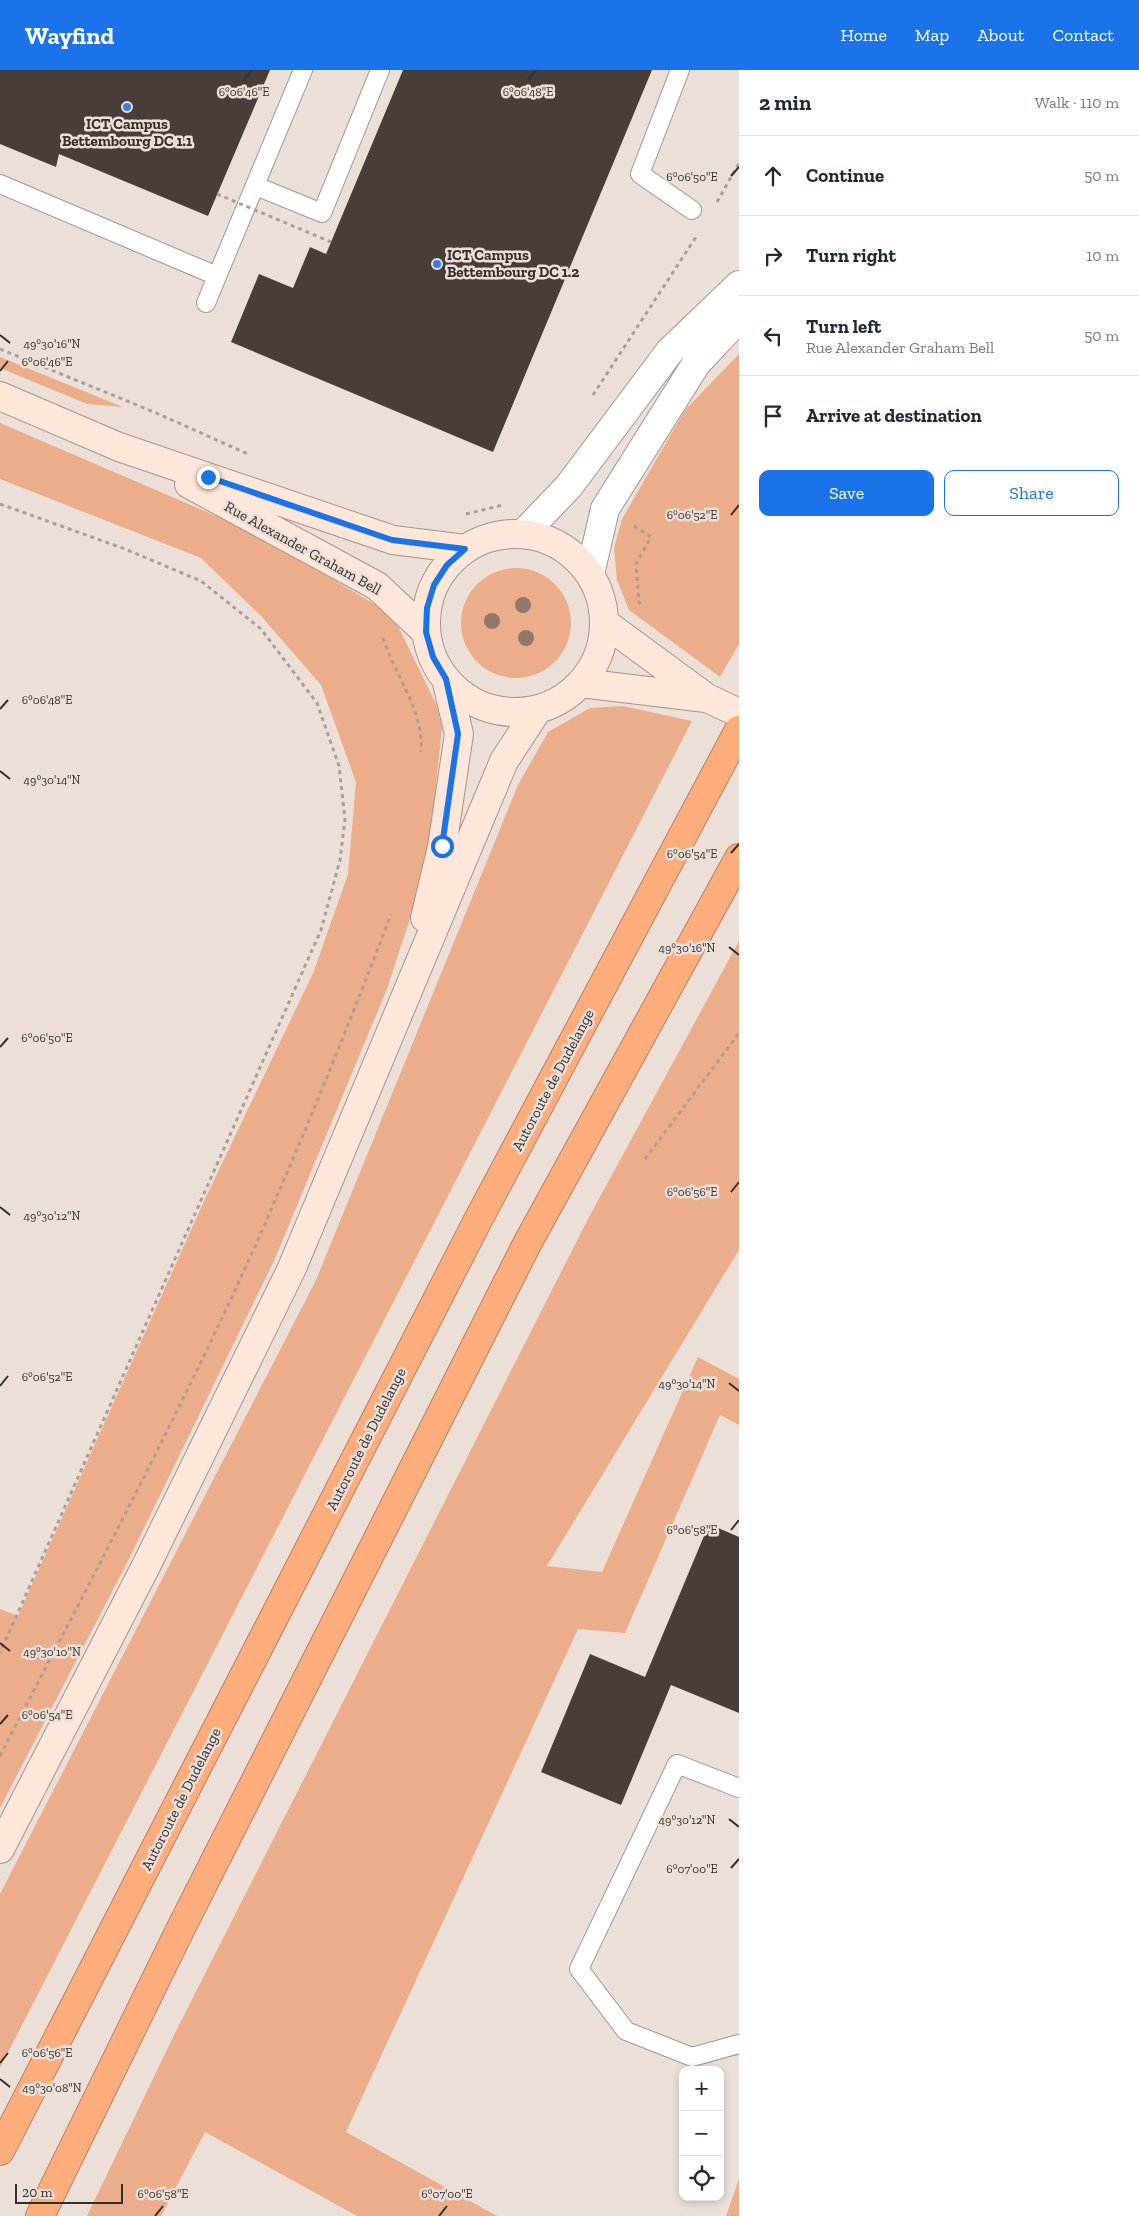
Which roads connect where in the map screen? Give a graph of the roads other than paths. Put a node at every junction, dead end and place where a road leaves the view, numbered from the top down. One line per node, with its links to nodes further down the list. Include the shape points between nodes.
1 (303, 70): 5 (lane)
2 (380, 70): 5 (lane, via 322,212)
3 (680, 70): 6 (lane, via 640,174)
4 (0, 184): 7 (lane)
5 (256, 186): 7 (lane)
6 (692, 210)
7 (217, 276): 9 (lane)
8 (739, 285): 13 (street, via 670,352 569,486)
9 (206, 303)
10 (739, 314): 15 (street, via 696,364 605,509)
11 (0, 396): 12 (main road, Rue Alexander Graham Bell)
12 (119, 447): 14 (main road, Rue Alexander Graham Bell, via 392,540); 17 (main road, Rue Alexander Graham Bell, via 377,586)
13 (523, 534): 14 (main road, via 493,536); 15 (main road, via 549,540 572,555)
14 (465, 549): 17 (main road, via 447,565 434,585 427,608)
15 (590, 574): 16 (main road, via 601,598)
16 (604, 623): 19 (main road, via 602,645 594,665); 20 (main road)
17 (426, 632): 18 (main road, via 433,657)
18 (446, 679): 21 (main road, via 465,696 488,708 513,712); 25 (main road, via 458,734 442,846)
19 (581, 683): 20 (main road); 21 (main road, via 562,699)
20 (707, 698): 22 (main road)
21 (538, 710): 25 (main road, via 504,761)
22 (739, 713)
23 (736, 735): 29 (highway, Autoroute de Dudelange, via 478,1220)
24 (739, 858): 30 (highway, via 528,1242 181,1928)
25 (407, 997): 27 (main road, via 292,1268 224,1409)
26 (739, 1788): 28 (lane, via 678,1764 578,1969 626,2031 692,2057)
27 (0, 1849)
28 (739, 2044)
29 (0, 2151)
30 (40, 2216)

